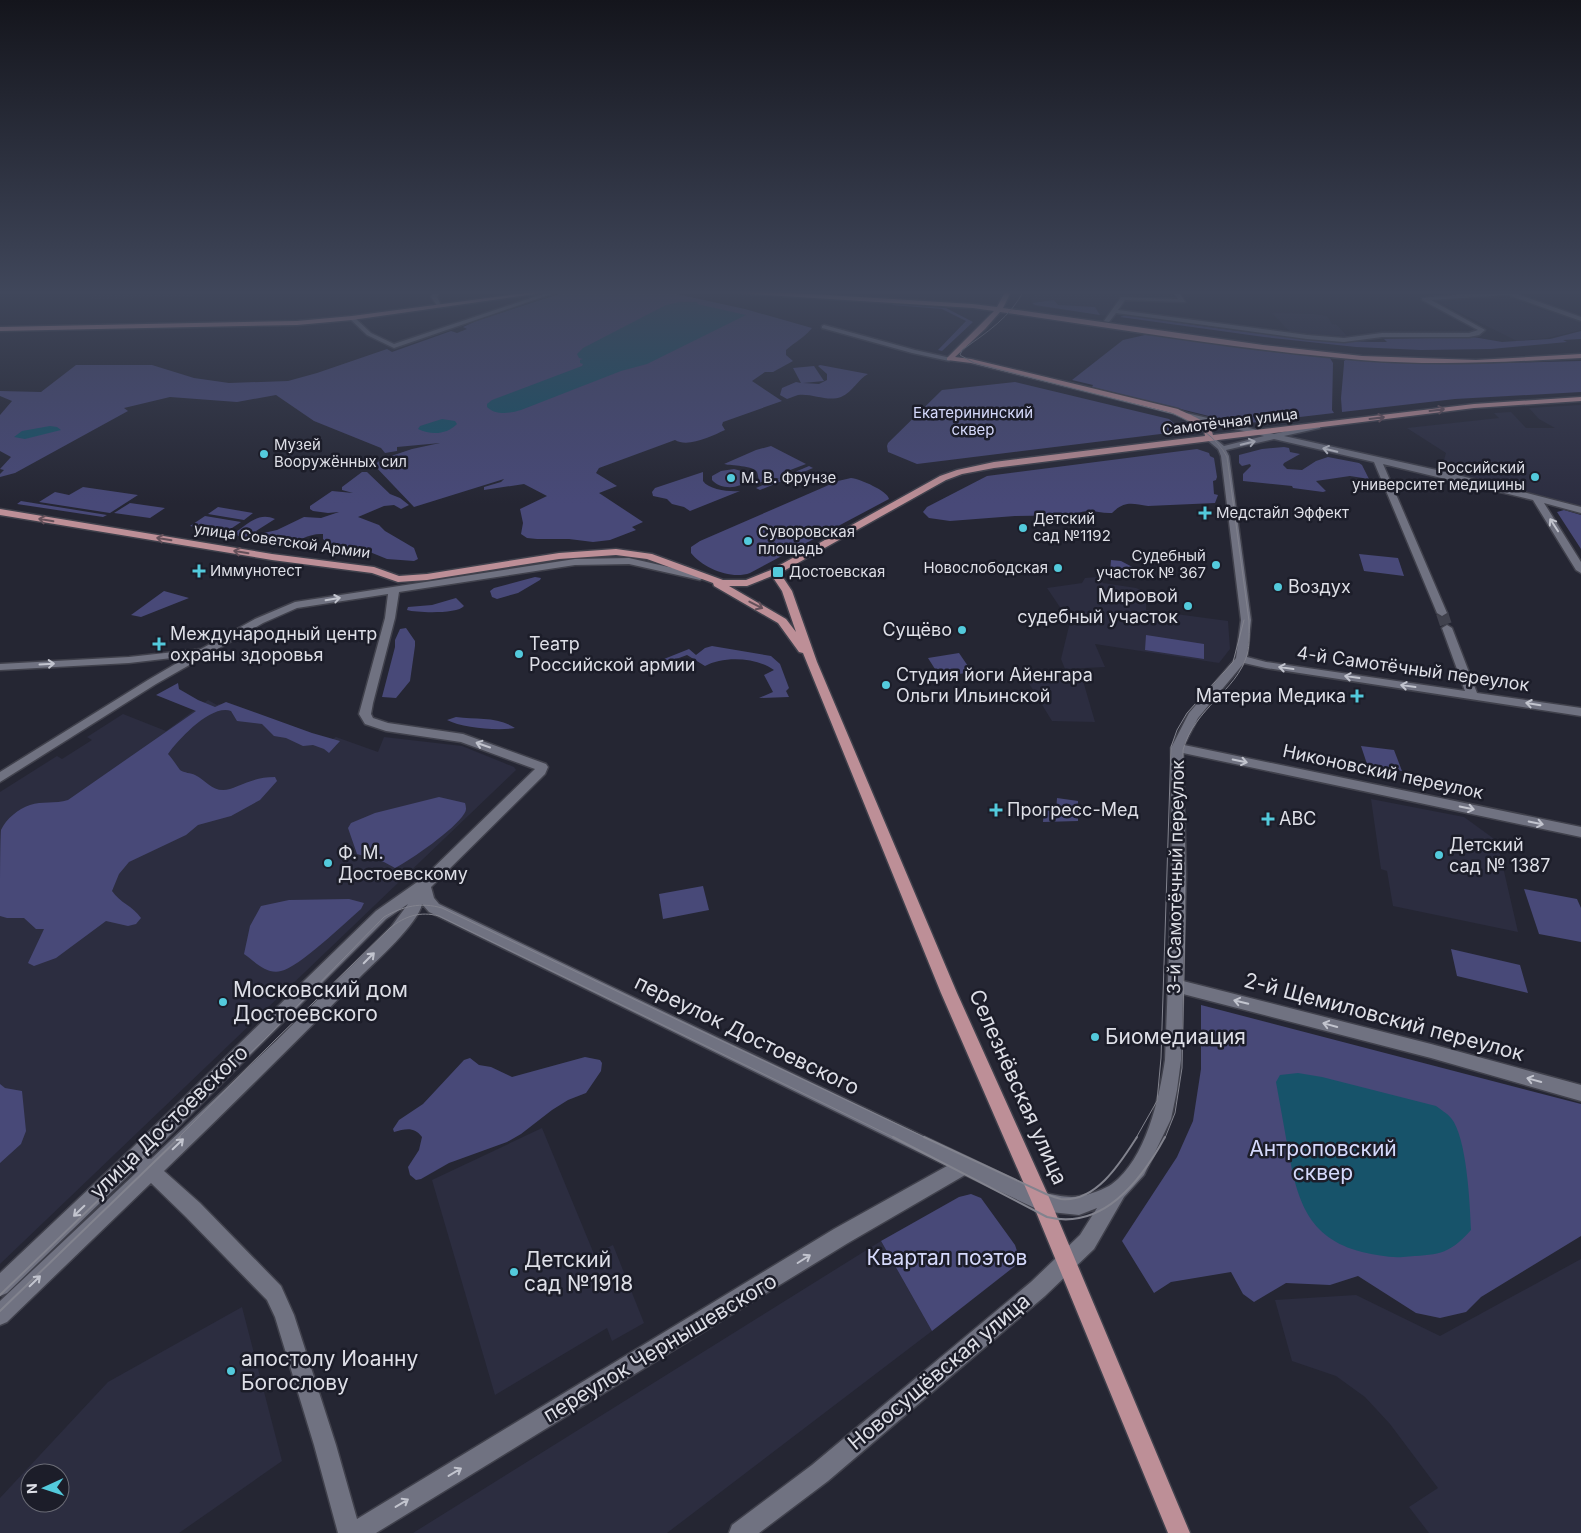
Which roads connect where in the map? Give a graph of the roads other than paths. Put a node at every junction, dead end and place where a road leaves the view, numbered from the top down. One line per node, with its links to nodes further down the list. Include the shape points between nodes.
1 (960, 362): 7 (main road, via 1168,416)
2 (973, 362): 6 (main road)
3 (1463, 362): 4 (main road)
4 (1484, 362)
5 (1581, 399): 8 (main road, Самотёчная улица, one-way to 5, via 1474,406)
6 (1175, 412): 10 (street); 12 (main road, via 1208,430)
7 (1187, 425)
8 (1320, 425): 10 (main road, Самотёчная улица); 11 (street)
9 (1194, 431): 12 (main road)
10 (1256, 432): 11 (street); 12 (main road, Самотёчная улица)
11 (1273, 436): 13 (street, one-way to 11); 14 (street, one-way to 11)
12 (1209, 438): 13 (street); 20 (main road, Самотёчная улица, via 966,470 943,478)
13 (1222, 449): 26 (street, via 1232,498 1246,620)
14 (1378, 461): 15 (street); 23 (street)
15 (1536, 498): 16 (street); 19 (street, one-way to 15)
16 (1581, 510)
17 (0, 512): 18 (main road, улица Советской Армии, one-way to 17, via 398,579 374,570 272,557)
18 (561, 560): 21 (street, via 629,561); 21 (main road, via 616,552 659,558); 22 (street)
19 (1581, 570)
20 (774, 572): 21 (main road, via 747,583); 28 (main road, Селезнёвская улица, via 787,591)
21 (714, 581): 28 (main road, Селезнёвская улица, one-way to 28, via 782,621)
22 (394, 589): 25 (street, one-way to 22, via 286,608); 36 (street, улица Достоевского, one-way to 22, via 534,780 542,767 463,738 386,727 369,721 365,714 366,703 390,618)
23 (1442, 613)
24 (1447, 628): 31 (street)
25 (208, 649): 27 (street); 30 (street)
26 (1241, 658): 31 (street, 4-й Самотёчный переулок, one-way to 26, via 1266,665); 33 (street, 3-й Самотёчный переулок, via 1192,716)
27 (128, 660): 29 (street, one-way to 27); 30 (street, via 157,665 158,672)
28 (811, 662): 46 (main road, Селезнёвская улица)
29 (0, 667)
30 (152, 682): 34 (street)
31 (1472, 695): 32 (street, 4-й Самотёчный переулок, one-way to 31)
32 (1581, 712)
33 (1177, 748): 35 (street, Никоновский переулок, one-way to 35); 40 (street, 3-й Самотёчный переулок)
34 (0, 778)
35 (1581, 832)
36 (421, 887): 37 (street); 38 (street, улица Достоевского); 39 (street, улица Достоевского)
37 (434, 908): 38 (street, переулок Достоевского); 43 (street, переулок Достоевского)
38 (414, 909): 39 (street, переулок Достоевского); 44 (street, улица Достоевского, one-way to 38, via 282,1046)
39 (368, 928): 42 (street, улица Достоевского)
40 (1176, 986): 41 (street, 2-й Щемиловский переулок, one-way to 40); 45 (street, 3-й Самотёчный переулок, via 1173,1060 1162,1119 1138,1169)
41 (1581, 1093)
42 (135, 1157): 44 (street); 48 (street, улица Достоевского, one-way to 48)
43 (965, 1164): 46 (street, переулок Достоевского); 51 (street, переулок Чернышевского, one-way to 43, via 841,1236)
44 (151, 1170): 49 (street, улица Достоевского, one-way to 44); 50 (street, via 274,1293 326,1445)
45 (1118, 1191): 46 (street, 3-й Самотёчный переулок, via 1079,1206); 47 (street, Новосущёвская улица, via 1087,1242)
46 (1041, 1202): 47 (main road, Селезнёвская улица)
47 (1066, 1263): 52 (street, Новосущёвская улица, via 824,1470); 53 (main road, Селезнёвская улица)
48 (0, 1286)
49 (0, 1315)
50 (349, 1533)
51 (355, 1533)
52 (740, 1533)
53 (1179, 1533)

